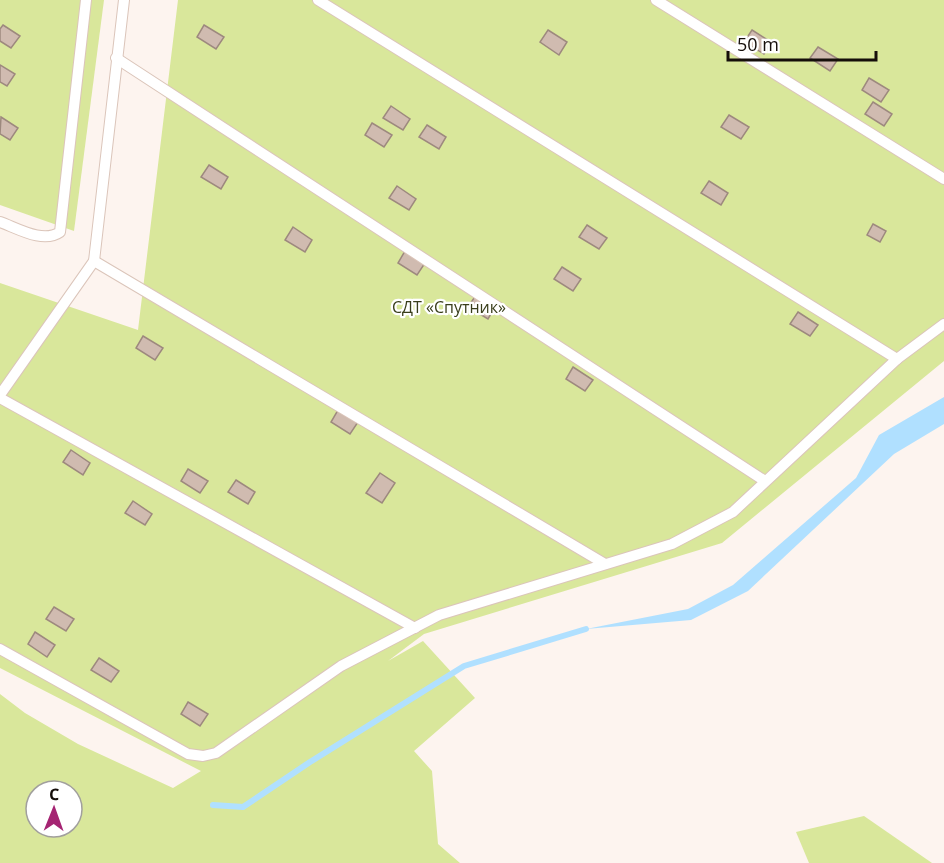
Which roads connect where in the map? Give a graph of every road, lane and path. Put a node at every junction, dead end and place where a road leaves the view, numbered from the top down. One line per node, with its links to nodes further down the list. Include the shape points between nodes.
1 (86, 0): 7 (lane, via 60,232 40,237)
2 (124, 0): 5 (lane)
3 (318, 0): 10 (lane)
4 (656, 0): 6 (lane)
5 (116, 58): 8 (lane); 12 (lane)
6 (944, 179)
7 (0, 222)
8 (94, 261): 11 (lane); 13 (lane)
9 (944, 324): 10 (lane)
10 (897, 359): 12 (lane)
11 (0, 396): 14 (lane)
12 (765, 481): 13 (lane, via 733,512 672,544)
13 (605, 564): 14 (lane, via 439,615)
14 (415, 628): 15 (lane, via 341,666 216,753 203,756 188,754)
15 (0, 649)

